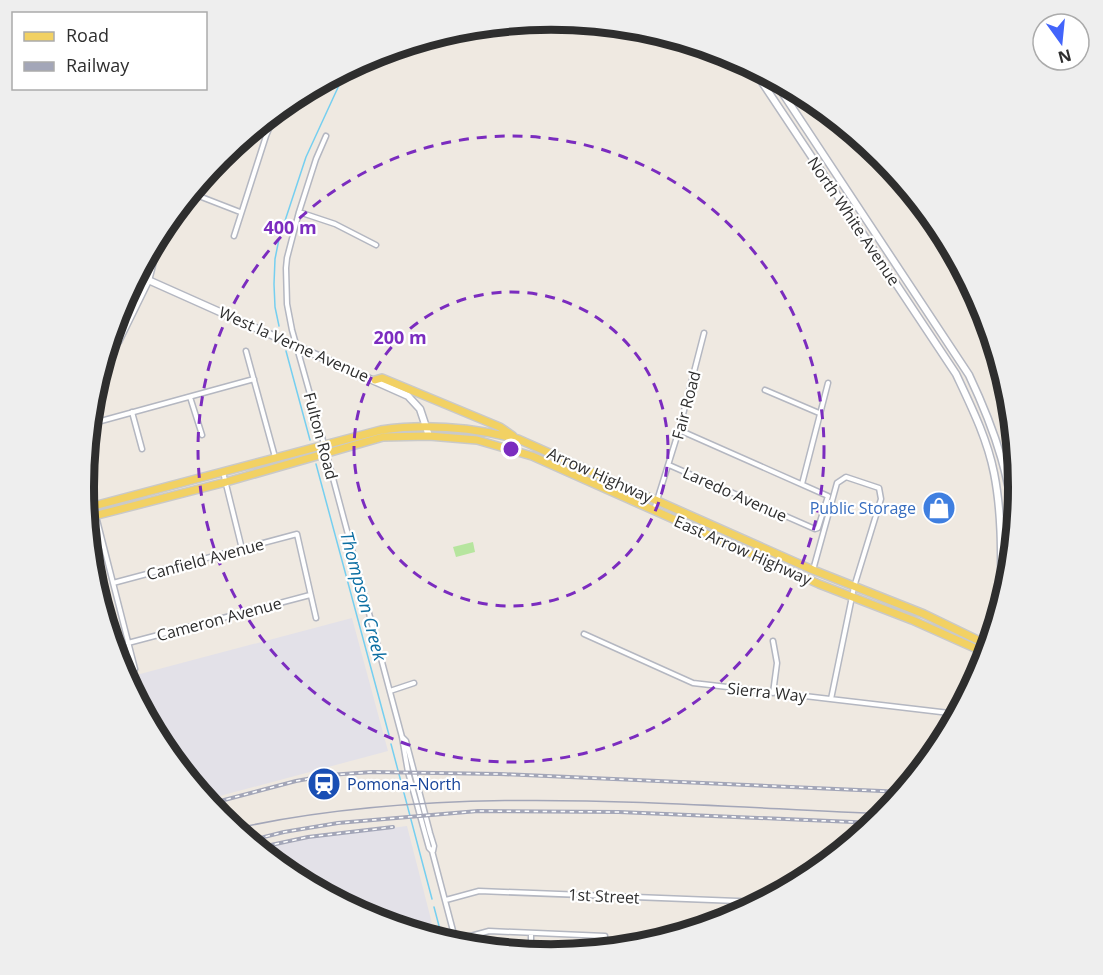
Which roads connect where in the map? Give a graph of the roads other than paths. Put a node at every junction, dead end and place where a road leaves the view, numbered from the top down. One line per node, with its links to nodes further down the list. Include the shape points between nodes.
1 (761, 81): 47 (main road, North White Avenue, via 956,374 978,421 994,472)
2 (782, 92): 39 (main road, North White Avenue, via 969,375 989,417)
3 (271, 127): 6 (street)
4 (326, 136): 7 (street, Fulton Road)
5 (199, 196): 6 (street)
6 (240, 212): 8 (street)
7 (299, 212): 9 (street); 15 (street, Fulton Road, via 286,258 287,304)
8 (234, 236)
9 (375, 245)
10 (154, 260): 12 (street)
11 (144, 279): 12 (main road, West la Verne Avenue)
12 (149, 281): 14 (street); 15 (main road, West la Verne Avenue)
13 (704, 333): 26 (street, Fair Road)
14 (117, 342)
15 (298, 346): 18 (main road, West la Verne Avenue); 30 (street, Fulton Road)
16 (246, 351): 17 (street)
17 (254, 379): 21 (street); 34 (street)
18 (375, 380): 25 (main road, West la Verne Avenue, via 408,396 420,409); 29 (main road, via 382,378 500,427)
19 (828, 383): 23 (street)
20 (765, 390): 23 (street)
21 (190, 397): 22 (street); 27 (street)
22 (132, 412): 24 (street); 31 (street)
23 (819, 413): 38 (street)
24 (99, 421)
25 (426, 426): 28 (main road, West la Verne Avenue); 29 (main road, Arrow Highway, via 470,428); 30 (main road, Arrow Highway, via 381,430)
26 (680, 430): 35 (street, Fair Road); 38 (street, Laredo Avenue)
27 (202, 435)
28 (429, 436): 32 (main road, East Arrow Highway, via 477,440); 33 (main road, via 383,438)
29 (518, 439): 32 (street); 40 (main road, Arrow Highway)
30 (323, 443): 33 (street, Fulton Road); 34 (main road, Arrow Highway)
31 (142, 449)
32 (514, 449): 43 (main road, East Arrow Highway)
33 (326, 454): 37 (main road); 60 (street, Fulton Road)
34 (275, 457): 36 (main road, Arrow Highway)
35 (669, 465): 38 (street, Laredo Avenue, via 818,528 828,496); 40 (street, Fair Road)
36 (222, 472): 37 (street); 41 (main road, Arrow Highway)
37 (226, 482): 44 (main road); 45 (street)
38 (801, 484)
39 (1009, 493)
40 (657, 501): 43 (street, Fair Road); 46 (main road, Arrow Highway)
41 (94, 506)
42 (95, 510): 44 (street)
43 (654, 510): 51 (main road, East Arrow Highway)
44 (96, 516): 48 (street)
45 (242, 549): 48 (street, Canfield Avenue); 50 (street, Canfield Avenue, via 297,534)
46 (813, 570): 49 (main road, Arrow Highway); 49 (street, via 837,483 846,477 879,488 881,499)
47 (1001, 571)
48 (113, 583): 56 (street)
49 (854, 587): 51 (street); 55 (main road, Arrow Highway)
50 (310, 595): 52 (street); 56 (street, Cameron Avenue)
51 (852, 597): 57 (main road, East Arrow Highway); 62 (street)
52 (316, 618)
53 (584, 634): 61 (street, Sierra Way, via 693,683)
54 (772, 641): 61 (street, via 777,663)
55 (982, 642)
56 (128, 643): 58 (street)
57 (979, 650)
58 (135, 669)
59 (414, 683): 60 (street)
60 (390, 692): 64 (street, Fulton Road, via 408,772)
61 (773, 693): 62 (street, Sierra Way)
62 (831, 699): 63 (street, Sierra Way)
63 (950, 713)
64 (446, 900): 65 (street, 1st Street, via 479,891); 67 (street, Fulton Road)
65 (746, 901)
66 (531, 933): 68 (street, via 489,931); 69 (street, via 605,936); 70 (street)
67 (455, 934)
68 (467, 937)
69 (603, 942)
70 (531, 944)

